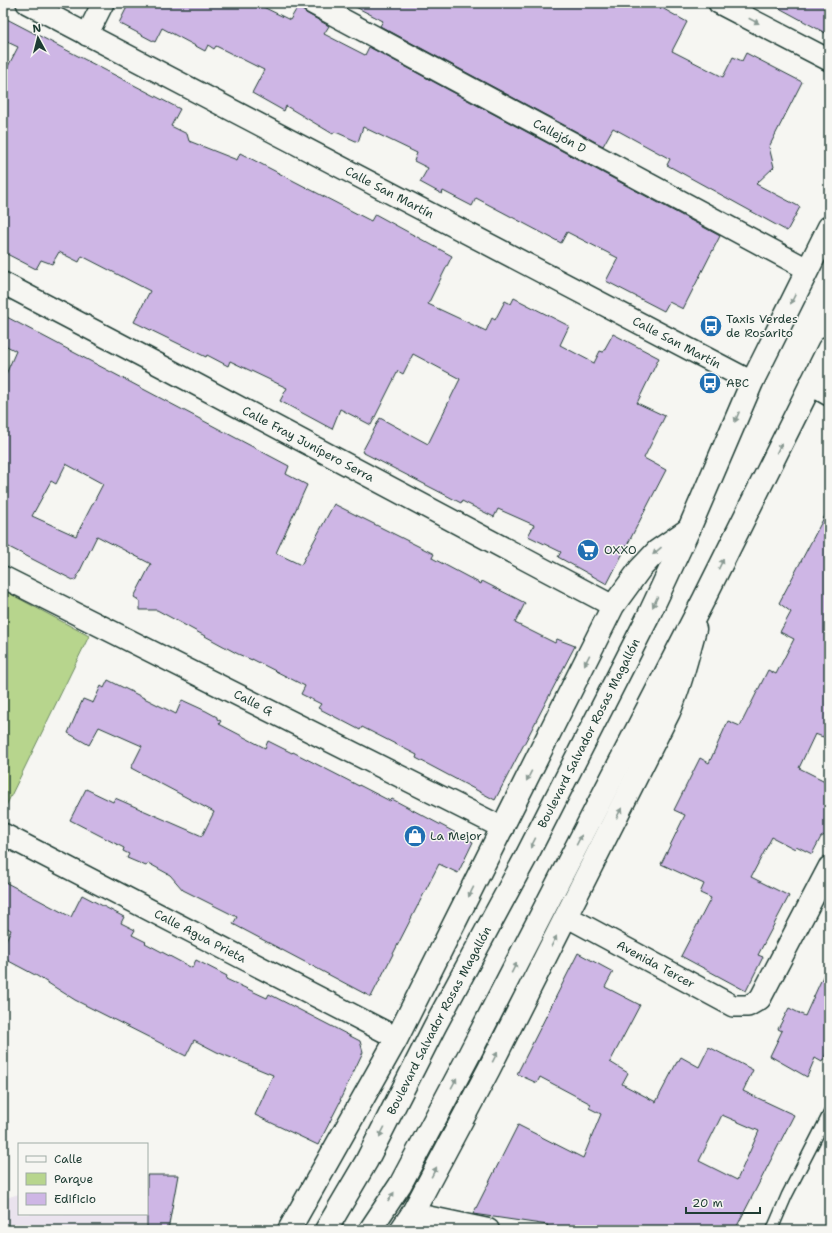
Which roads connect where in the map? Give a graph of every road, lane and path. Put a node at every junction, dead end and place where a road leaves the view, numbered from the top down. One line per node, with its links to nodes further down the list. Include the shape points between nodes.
1 (27, 3): 5 (street, Calle San Martín)
2 (102, 3): 5 (street)
3 (312, 3): 8 (street, Callejón D)
4 (719, 3): 6 (street, one-way to 6)
5 (87, 35): 11 (street, Calle San Martín)
6 (829, 60)
7 (829, 227): 8 (main road, Boulevard Salvador Rosas Magallón)
8 (807, 269): 11 (main road, Boulevard Salvador Rosas Magallón, one-way to 11)
9 (3, 284): 17 (street, Calle Fray Junípero Serra)
10 (827, 352): 12 (main road)
11 (752, 382): 14 (main road, Boulevard Salvador Rosas Magallón, one-way to 14)
12 (810, 384): 13 (street); 16 (main road, one-way to 12)
13 (829, 395)
14 (689, 529): 17 (main road, one-way to 17, via 657,550); 26 (main road, Boulevard Salvador Rosas Magallón, one-way to 26, via 648,617 527,855 435,1026 366,1162)
15 (3, 577): 18 (street, Calle G)
16 (704, 599): 21 (main road, one-way to 16, via 672,706); 27 (main road, one-way to 16, via 400,1184 469,1055)
17 (613, 606): 18 (main road, one-way to 18)
18 (503, 828): 22 (main road, one-way to 22)
19 (3, 834): 22 (street, Calle Agua Prieta)
20 (829, 867): 21 (street, Avenida Tercer, via 760,999 748,1006 733,1006)
21 (566, 916): 24 (main road, one-way to 21, via 489,1069)
22 (397, 1038): 25 (main road)
23 (829, 1113): 29 (lane)
24 (406, 1222): 28 (main road)
25 (288, 1230)
26 (326, 1230)
27 (370, 1230)
28 (488, 1230)
29 (772, 1230)

